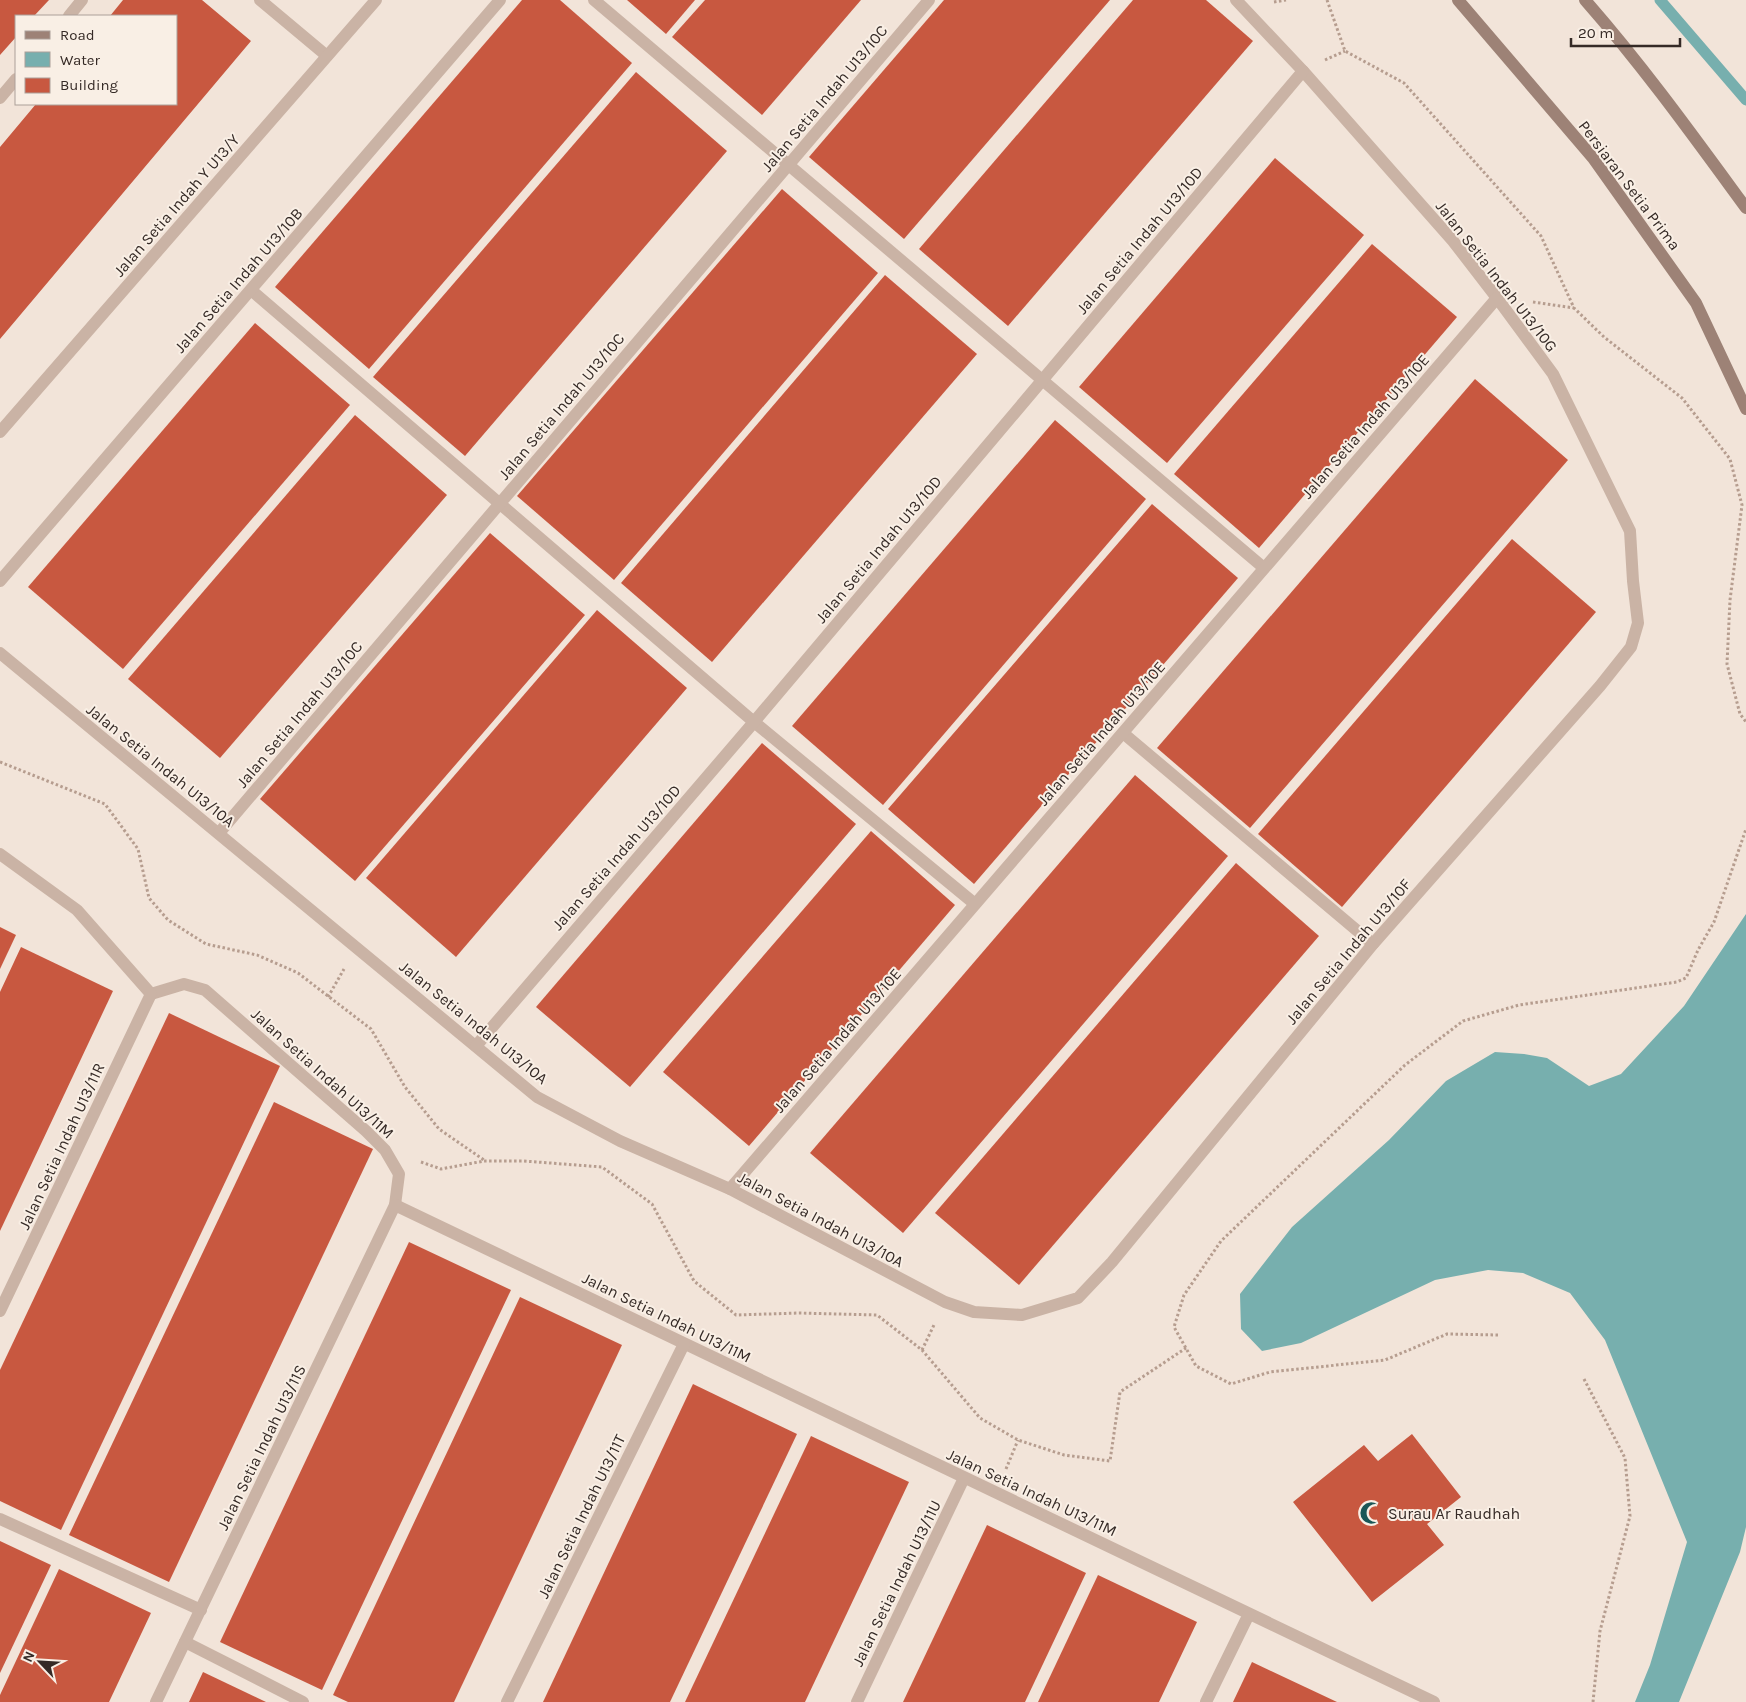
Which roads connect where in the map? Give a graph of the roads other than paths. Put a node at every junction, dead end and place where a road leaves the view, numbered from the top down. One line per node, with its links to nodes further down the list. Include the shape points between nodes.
1 (82, 0): 10 (street)
2 (260, 0): 11 (street)
3 (376, 0): 11 (street, Jalan Setia Indah Y U13/Y)
4 (500, 0): 17 (street, Jalan Setia Indah U13/10B)
5 (594, 0): 15 (street)
6 (929, 0): 15 (street, Jalan Setia Indah U13/10C)
7 (1236, 0): 12 (street, Jalan Setia Indah U13/10G)
8 (1458, 0): 20 (street, Persiaran Setia Prima, via 1593,158 1696,303)
9 (1585, 0): 16 (street, via 1688,128)
10 (70, 15)
11 (327, 56): 21 (street, Jalan Setia Indah Y U13/Y)
12 (1303, 71): 18 (street, Jalan Setia Indah U13/10G, via 1452,241); 19 (street, Jalan Setia Indah U13/10D)
13 (15, 80): 14 (street)
14 (0, 98)
15 (788, 165): 19 (street); 22 (street, Jalan Setia Indah U13/10C)
16 (1746, 208)
17 (251, 290): 22 (street); 24 (street, Jalan Setia Indah U13/10B)
18 (1497, 298): 23 (street, Jalan Setia Indah U13/10E); 25 (street, Jalan Setia Indah U13/10G, via 1553,374 1630,531)
19 (1042, 381): 23 (street); 27 (street, Jalan Setia Indah U13/10D)
20 (1746, 409)
21 (0, 432)
22 (499, 504): 27 (street); 29 (street, Jalan Setia Indah U13/10C)
23 (1264, 568): 28 (street, Jalan Setia Indah U13/10E)
24 (0, 581)
25 (1638, 623): 32 (street, Jalan Setia Indah U13/10F, via 1631,647 1600,686)
26 (0, 653): 29 (street, Jalan Setia Indah U13/10A)
27 (754, 722): 31 (street); 34 (street, Jalan Setia Indah U13/10D)
28 (1123, 733): 31 (street, Jalan Setia Indah U13/10E); 32 (street)
29 (219, 833): 34 (street, Jalan Setia Indah U13/10A)
30 (0, 854): 33 (street, via 77,910)
31 (975, 904): 35 (street, Jalan Setia Indah U13/10E)
32 (1373, 944): 37 (street, Jalan Setia Indah U13/10F, via 1112,1262)
33 (151, 994): 36 (street, Jalan Setia Indah U13/11M, via 184,984 205,990 385,1150 399,1174); 38 (street, Jalan Setia Indah U13/11R)
34 (476, 1046): 35 (street, Jalan Setia Indah U13/10A, via 537,1097 620,1141)
35 (730, 1189): 37 (street, Jalan Setia Indah U13/10A, via 945,1302 974,1312 1022,1315)
36 (395, 1205): 39 (street, Jalan Setia Indah U13/11M); 42 (street, Jalan Setia Indah U13/11S)
37 (1078, 1298)
38 (0, 1311)
39 (684, 1344): 40 (street, Jalan Setia Indah U13/11M); 47 (street, Jalan Setia Indah U13/11T)
40 (964, 1478): 43 (street, Jalan Setia Indah U13/11M); 48 (street, Jalan Setia Indah U13/11U)
41 (0, 1519): 42 (street)
42 (201, 1610): 44 (street, Jalan Setia Indah U13/11S)
43 (1249, 1614): 49 (street); 50 (street, Jalan Setia Indah U13/11M)
44 (185, 1642): 45 (street, Jalan Setia Indah U13/11S); 46 (street)
45 (156, 1702)
46 (304, 1702)
47 (507, 1702)
48 (857, 1702)
49 (1206, 1702)
50 (1434, 1702)

